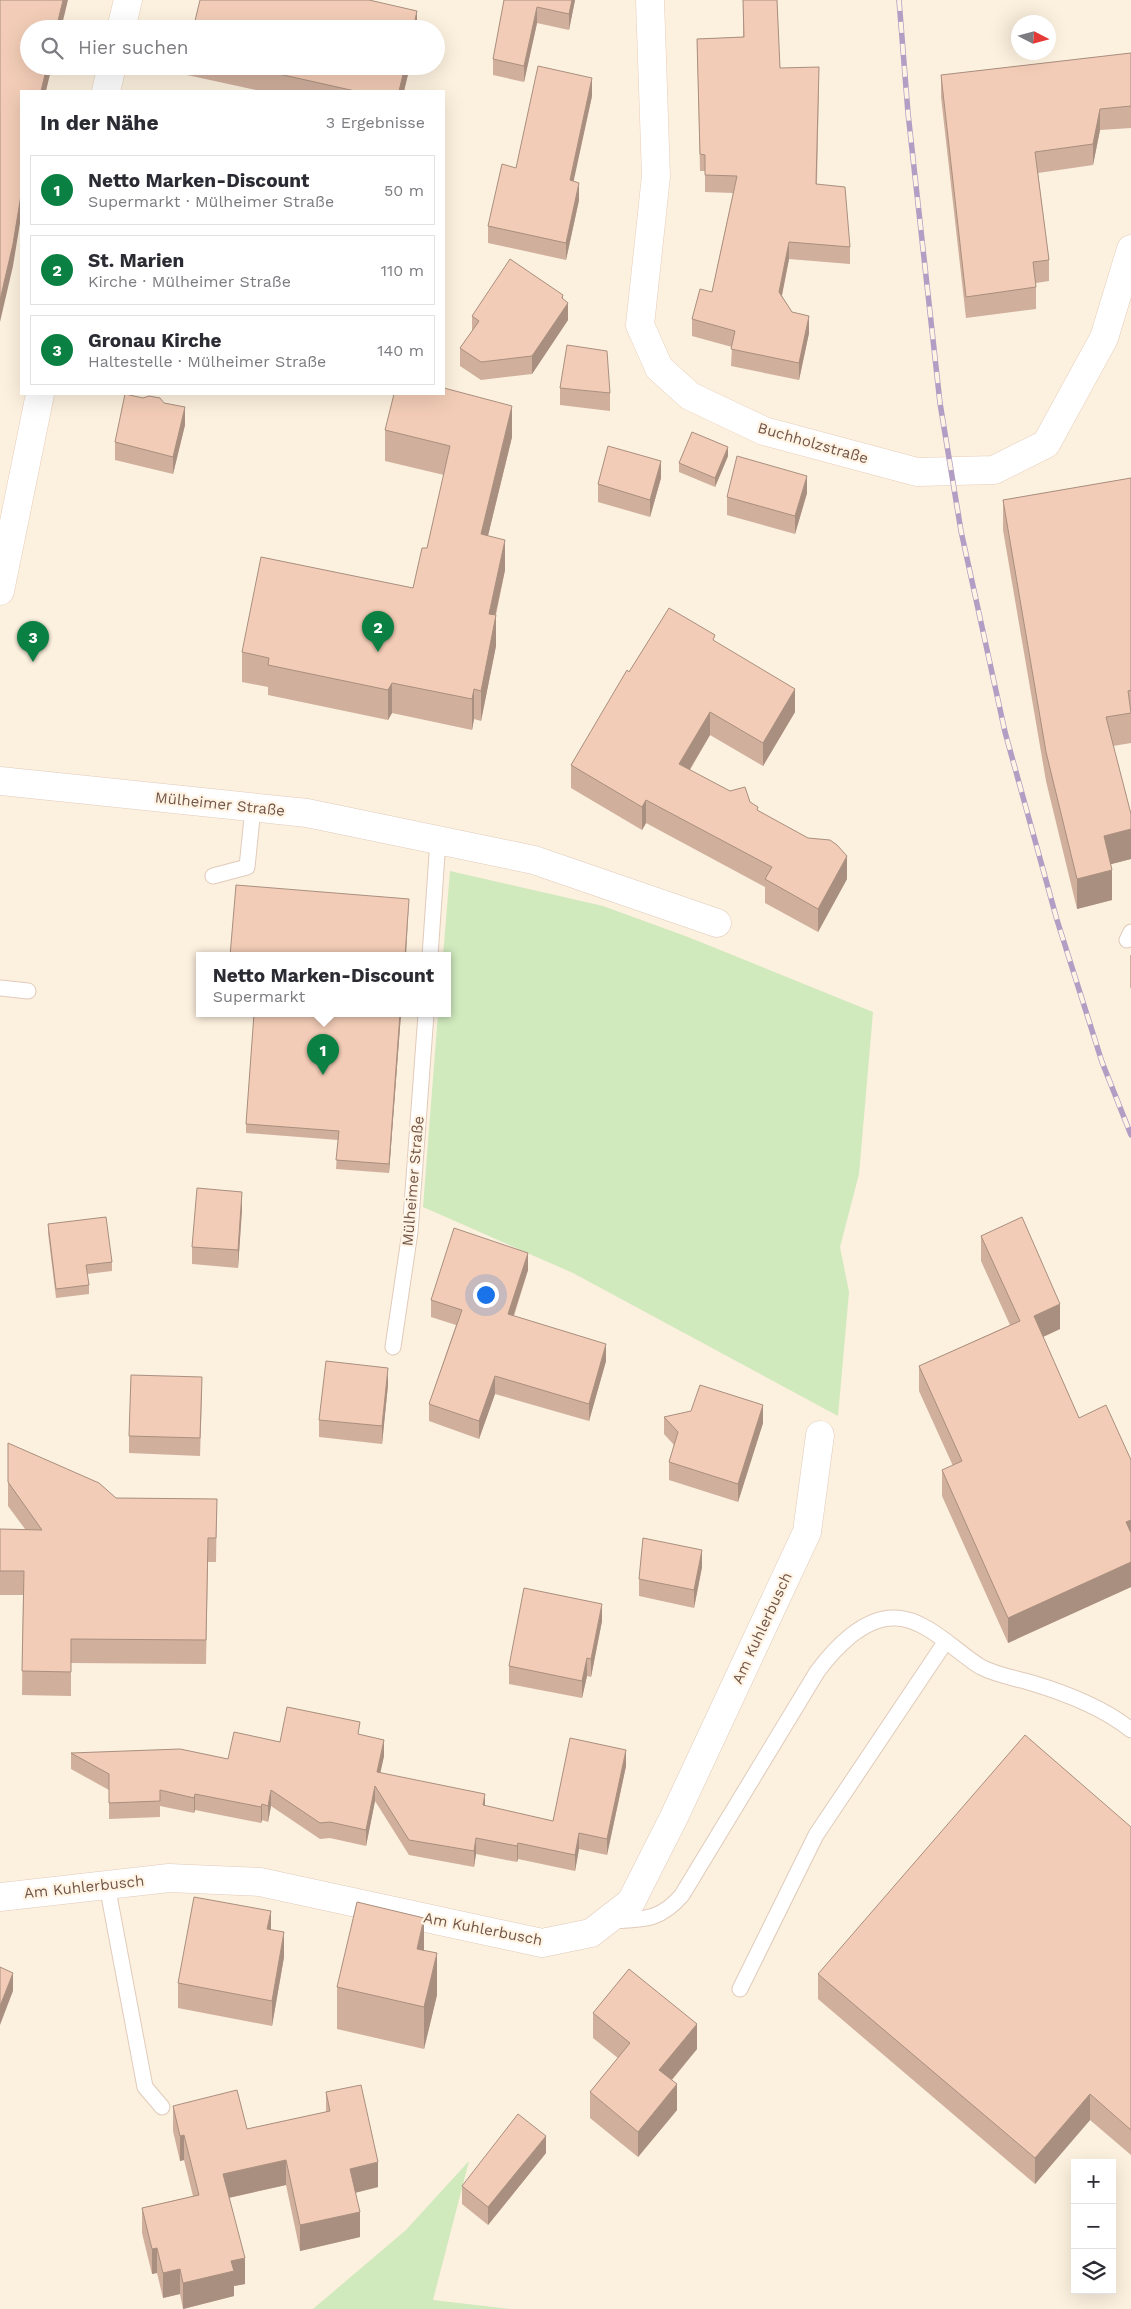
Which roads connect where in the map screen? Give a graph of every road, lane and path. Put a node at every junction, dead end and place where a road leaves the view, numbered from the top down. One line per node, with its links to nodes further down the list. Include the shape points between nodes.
1 (128, 0): 3 (street)
2 (650, 0): 6 (street, Buchholzstraße, via 656,176 640,325 659,368 690,396 764,431 917,472 994,470 1046,444 1104,338)
3 (123, 20)
4 (110, 75): 5 (street)
5 (106, 90)
6 (1131, 250)
7 (40, 395): 8 (street)
8 (0, 591)
9 (0, 781): 10 (street, Mülheimer Straße)
10 (253, 808): 11 (street, Mülheimer Straße, via 307,813); 12 (lane, via 247,867)
11 (438, 840): 13 (street, Mülheimer Straße, via 534,860); 14 (lane)
12 (213, 876)
13 (718, 923)
14 (430, 952)
15 (0, 988): 16 (lane)
16 (28, 990)
17 (426, 1017): 18 (lane, Mülheimer Straße, via 410,1232)
18 (393, 1347)
19 (820, 1434): 24 (street, Am Kuhlerbusch, via 807,1532 631,1902)
20 (946, 1641): 21 (lane, via 981,1666 1085,1702); 24 (lane, via 911,1621 896,1618 866,1626 841,1645 829,1656 794,1708 682,1895 670,1909 652,1917); 25 (lane, via 816,1835)
21 (1131, 1730)
22 (107, 1885): 23 (street, Am Kuhlerbusch); 24 (street, Am Kuhlerbusch, via 169,1878 260,1882 542,1943 591,1933); 26 (lane, via 145,2087)
23 (0, 1897)
24 (606, 1922)
25 (740, 1989)
26 (162, 2107)

